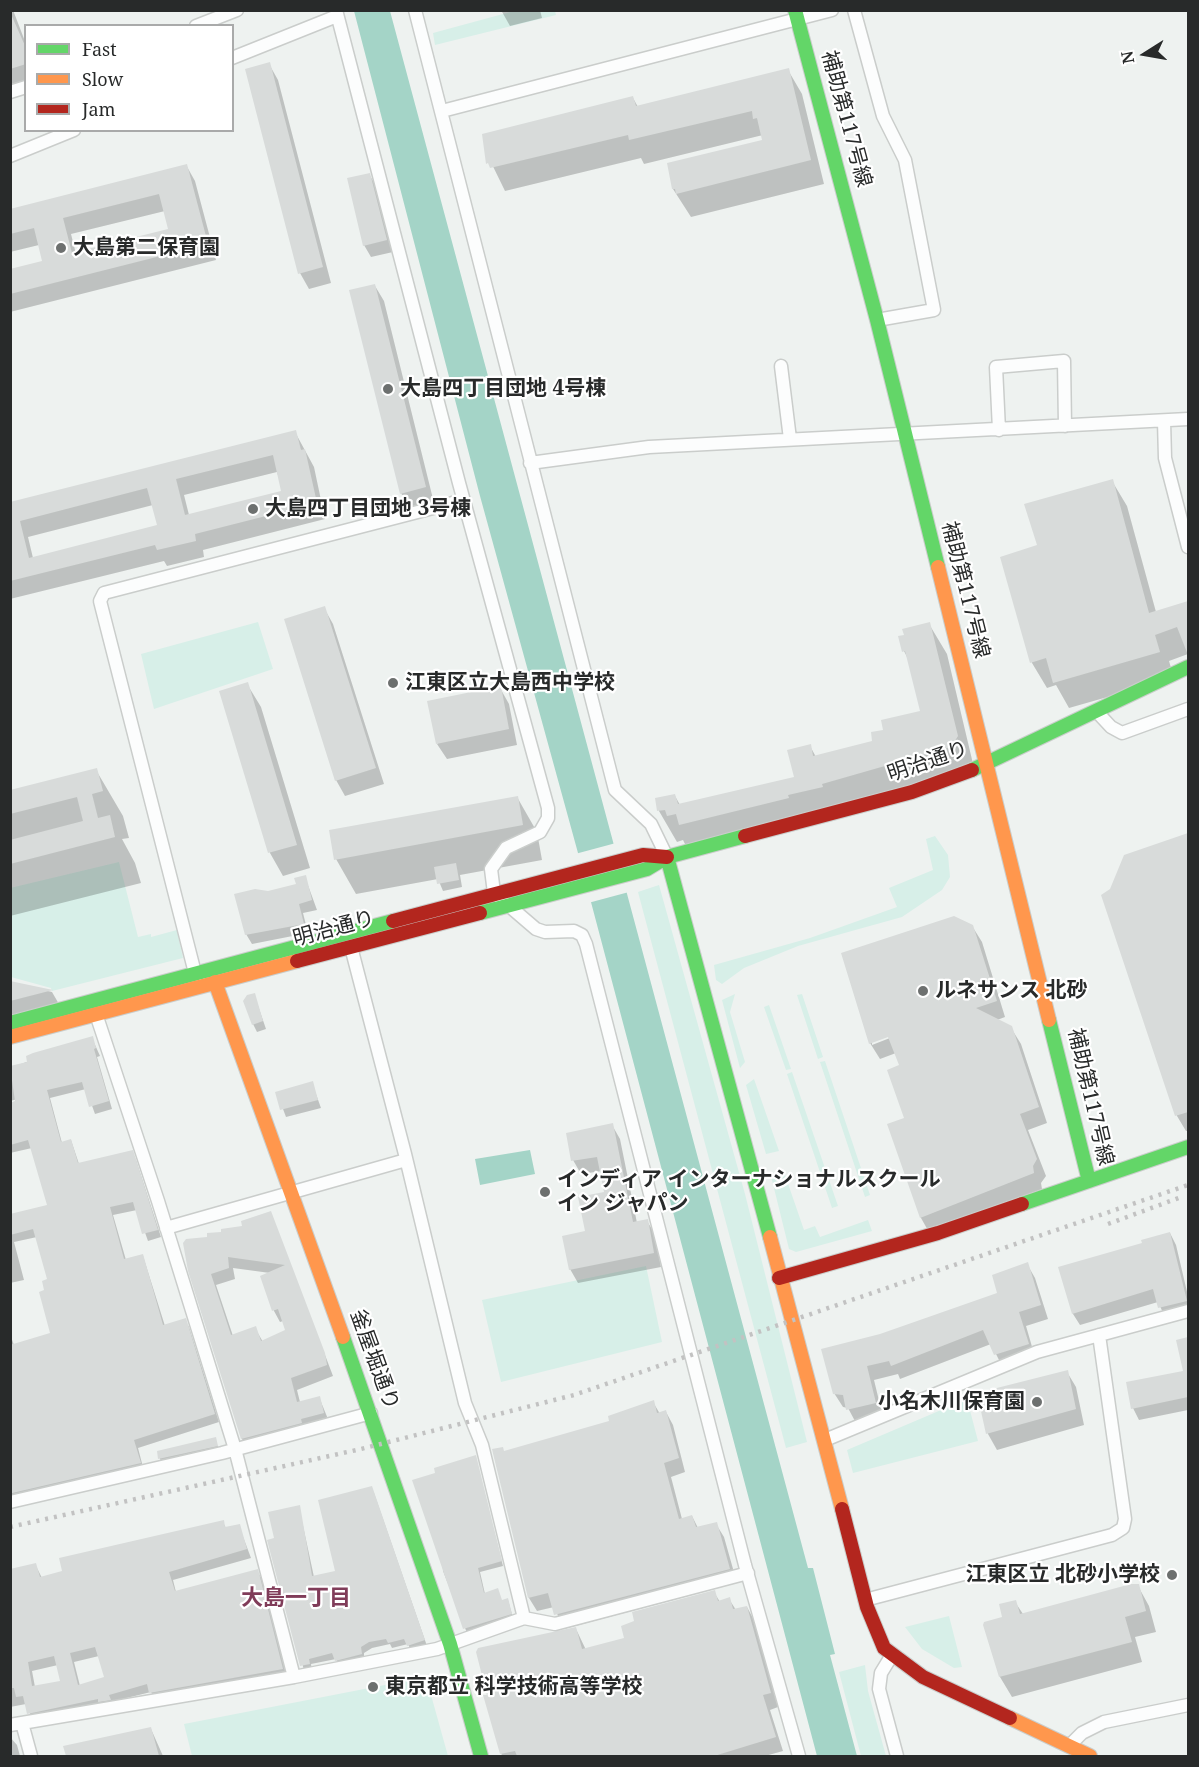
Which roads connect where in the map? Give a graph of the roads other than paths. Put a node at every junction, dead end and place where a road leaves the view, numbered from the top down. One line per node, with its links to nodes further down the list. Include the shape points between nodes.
1 (237, 10): 7 (street)
2 (415, 10): 9 (street)
3 (832, 10): 6 (street)
4 (854, 10): 12 (street, via 883,116 905,160 934,310)
5 (336, 13): 8 (street); 21 (street)
6 (796, 15): 9 (street); 12 (street, 補助第117号線)
7 (201, 24)
8 (234, 57)
9 (442, 111): 20 (street)
10 (69, 132): 11 (street)
11 (10, 156)
12 (877, 320): 18 (street, 補助第117号線)
13 (781, 366): 19 (street)
14 (1188, 419): 15 (street)
15 (1164, 421): 16 (street); 22 (street, via 1165,458)
16 (1065, 426): 17 (street); 17 (street, via 1064,362 996,367)
17 (999, 430): 18 (street)
18 (905, 433): 19 (street); 26 (street, 補助第117号線)
19 (790, 439): 20 (street, via 649,447)
20 (530, 463): 27 (street, via 615,790 651,824)
21 (464, 500): 28 (street, via 548,808 548,818 540,832 506,848 491,869); 31 (street, via 104,593 100,601)
22 (1188, 547)
23 (1188, 667): 25 (street, 明治通り)
24 (1188, 709): 25 (street, via 1122,733)
25 (1097, 712): 26 (street, 明治通り)
26 (985, 765): 27 (street, 明治通り, via 912,792); 38 (street, 補助第117号線)
27 (667, 857): 28 (street, 明治通り, via 643,855); 29 (street, 明治通り, via 647,869); 41 (street)
28 (494, 893): 29 (street); 31 (street, 明治通り)
29 (508, 905): 30 (street, 明治通り); 48 (street, via 536,929 574,931 582,935 586,944)
30 (351, 947): 32 (street, 明治通り); 37 (street)
31 (195, 973): 32 (street); 34 (street, 明治通り)
32 (215, 982): 33 (street, 明治通り); 39 (street, 釜屋堀通り)
33 (96, 1014): 35 (street, 明治通り); 40 (street)
34 (10, 1023)
35 (10, 1037)
36 (1188, 1147): 38 (street)
37 (406, 1160): 39 (street); 50 (street, via 465,1403 483,1445)
38 (1089, 1181): 41 (street, via 938,1233)
39 (289, 1194): 40 (street); 44 (street, 釜屋堀通り)
40 (166, 1228): 46 (street)
41 (779, 1278): 45 (street)
42 (1188, 1311): 43 (street)
43 (1099, 1335): 45 (street, via 1037,1352); 49 (street, via 1125,1519 1123,1528 1112,1535)
44 (371, 1413): 46 (street); 51 (street, 釜屋堀通り)
45 (825, 1440): 49 (street)
46 (235, 1449): 47 (street); 53 (street)
47 (10, 1502)
48 (748, 1573): 50 (street, via 555,1624); 59 (street)
49 (865, 1600): 52 (street, via 876,1634)
50 (524, 1618): 51 (street)
51 (450, 1644): 53 (street); 58 (street, 釜屋堀通り)
52 (892, 1655): 56 (street, via 923,1677); 60 (street, via 883,1666 879,1689)
53 (294, 1677): 55 (street)
54 (1188, 1705): 56 (street, via 1104,1722 1082,1733)
55 (14, 1723): 57 (street)
56 (1069, 1746): 61 (street)
57 (31, 1756)
58 (481, 1756)
59 (799, 1756)
60 (897, 1756)
61 (1090, 1756)

